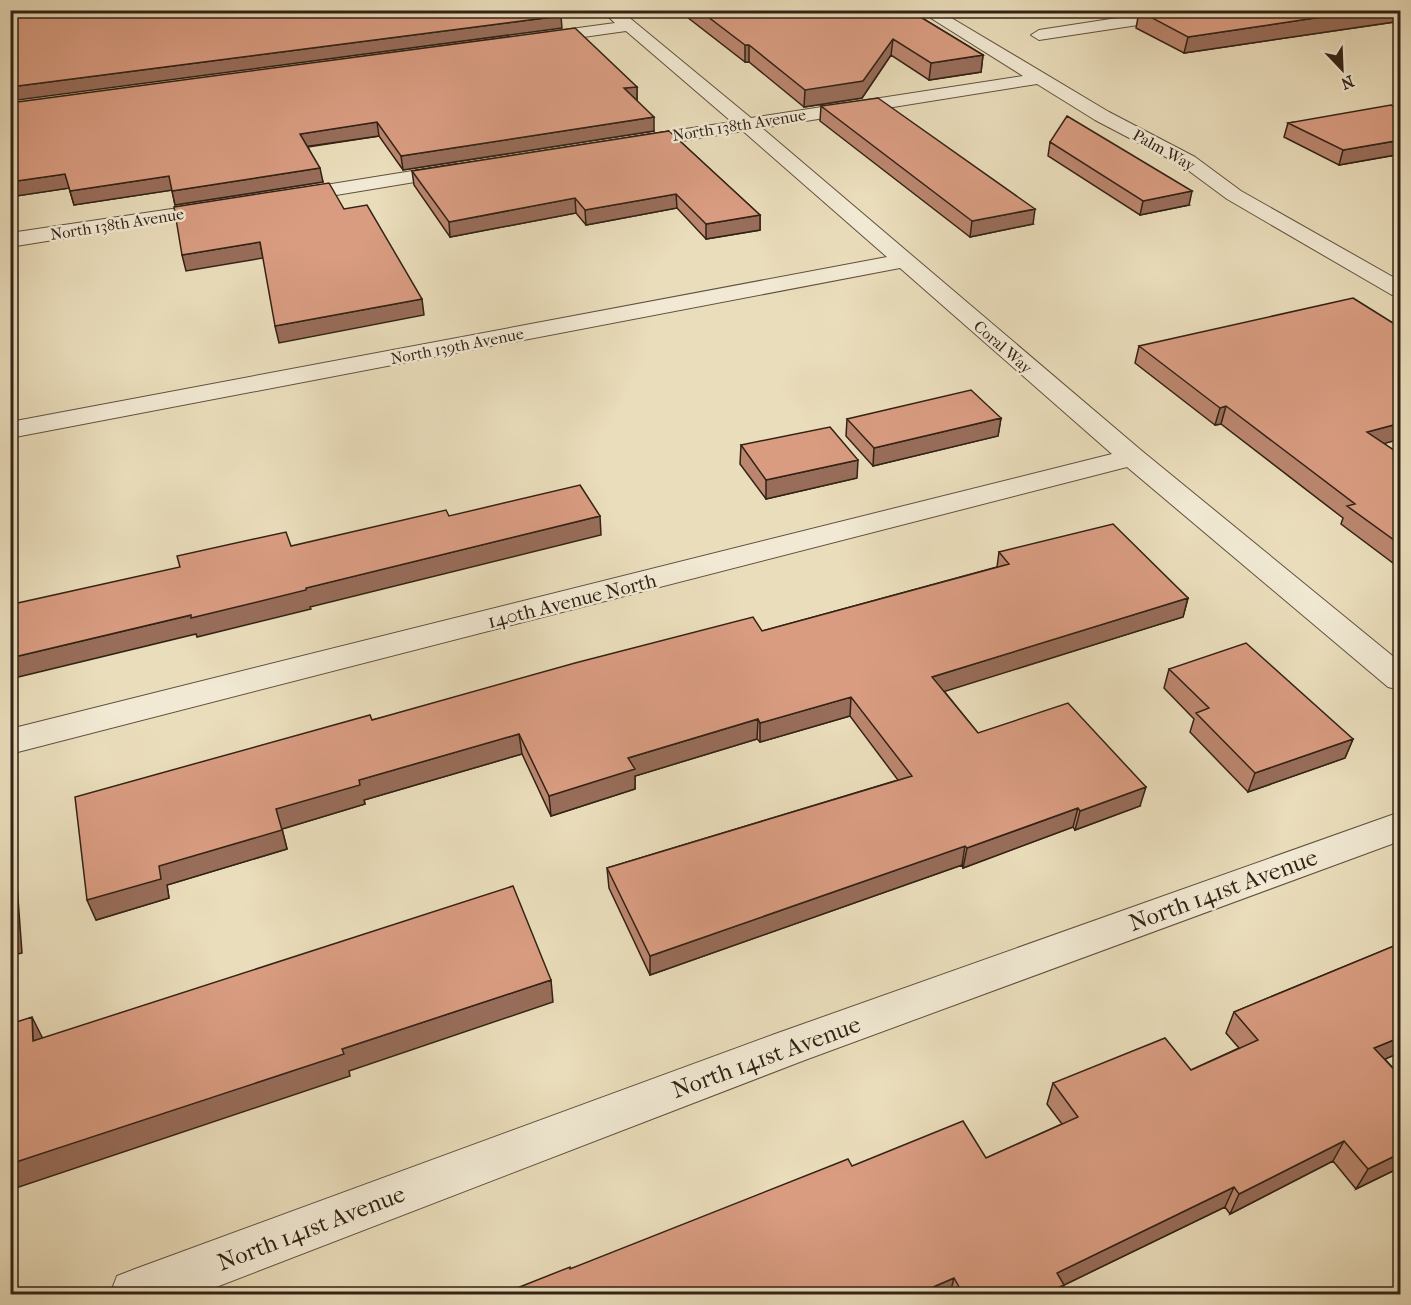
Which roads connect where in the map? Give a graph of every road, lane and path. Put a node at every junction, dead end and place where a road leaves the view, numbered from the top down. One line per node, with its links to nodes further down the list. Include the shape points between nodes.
1 (926, 10): 6 (street, Palm Way)
2 (1204, 10): 4 (street)
3 (618, 18): 5 (street); 7 (street, Coral Way)
4 (1039, 35)
5 (521, 40)
6 (1042, 78): 7 (street, North 138th Avenue); 14 (street, Palm Way, via 1102,116 1188,161 1234,195)
7 (746, 124): 8 (street, North 138th Avenue); 13 (street, Coral Way)
8 (616, 145)
9 (474, 167): 10 (street)
10 (274, 199)
11 (239, 204): 12 (street, North 138th Avenue)
12 (10, 240)
13 (903, 261): 15 (street, North 139th Avenue); 16 (street, Coral Way)
14 (1401, 291)
15 (10, 430)
16 (1132, 457): 17 (street, Coral Way); 18 (street, 140th Avenue North)
17 (1401, 679)
18 (10, 742)
19 (1401, 826): 20 (street, North 141st Avenue, via 790,1047)
20 (135, 1294)

